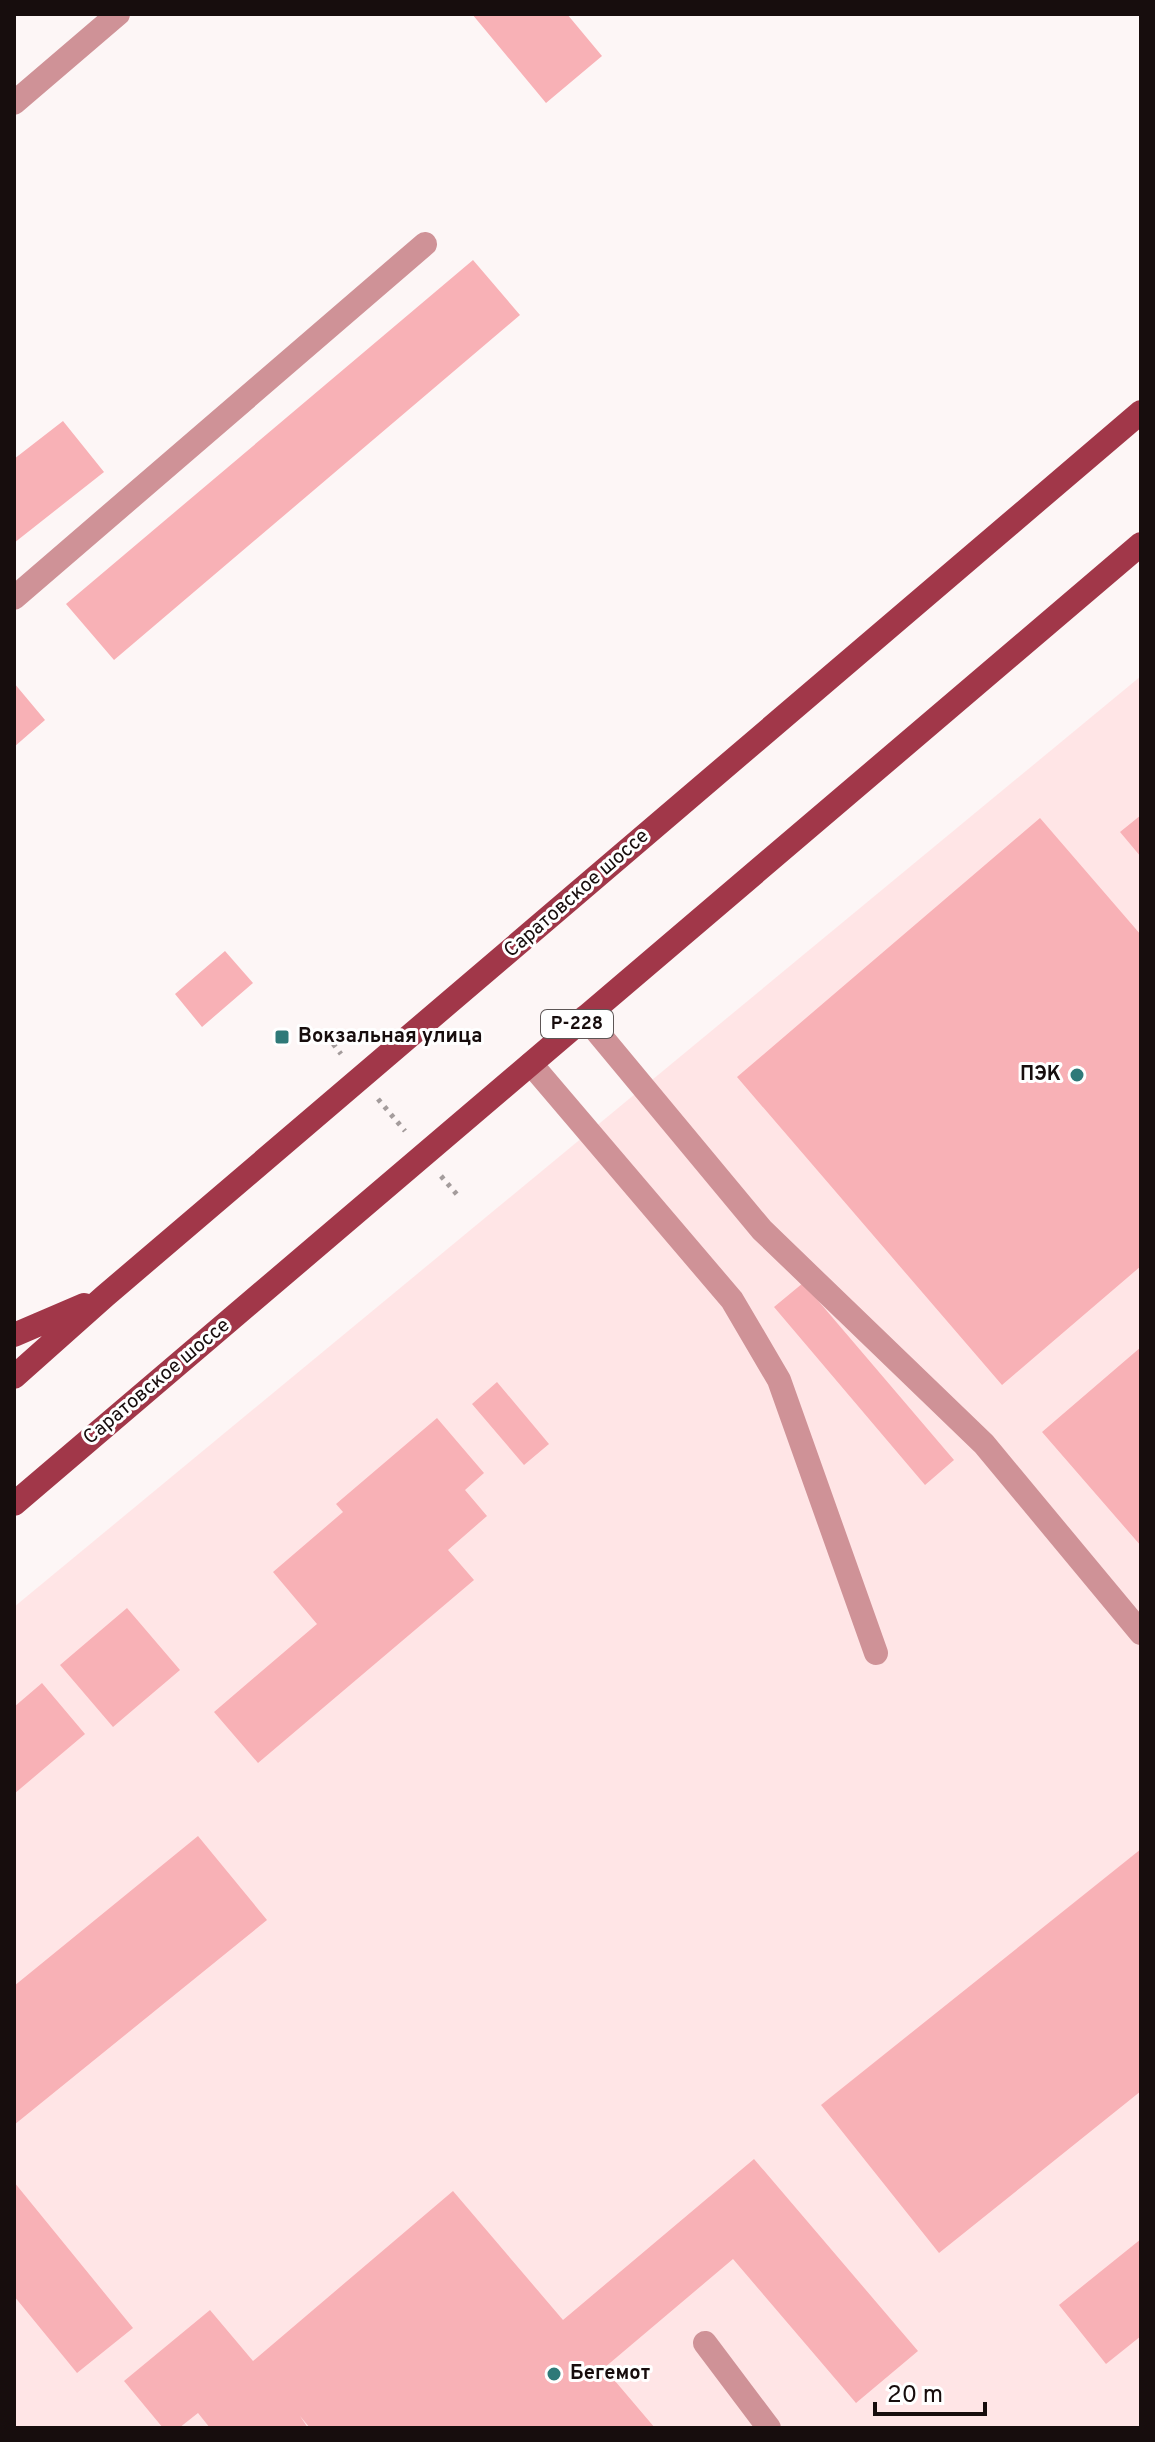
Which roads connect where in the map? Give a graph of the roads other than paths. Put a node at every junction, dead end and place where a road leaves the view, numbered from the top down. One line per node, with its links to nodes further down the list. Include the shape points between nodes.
1 (118, 14): 2 (lane)
2 (14, 103)
3 (425, 244): 6 (lane)
4 (1141, 412): 9 (main road, Саратовское шоссе)
5 (1141, 544): 7 (main road, Саратовское шоссе / Р-228)
6 (14, 598)
7 (585, 1017): 8 (main road, Саратовское шоссе / Р-228); 13 (lane, via 762,1230 984,1444)
8 (531, 1064): 12 (main road, Саратовское шоссе / Р-228); 14 (lane, via 732,1300 779,1380)
9 (105, 1296): 10 (main road); 11 (main road, Саратовское шоссе)
10 (14, 1335)
11 (14, 1377)
12 (14, 1504)
13 (1141, 1633)
14 (876, 1653)
15 (705, 2343): 16 (lane)
16 (769, 2428)

